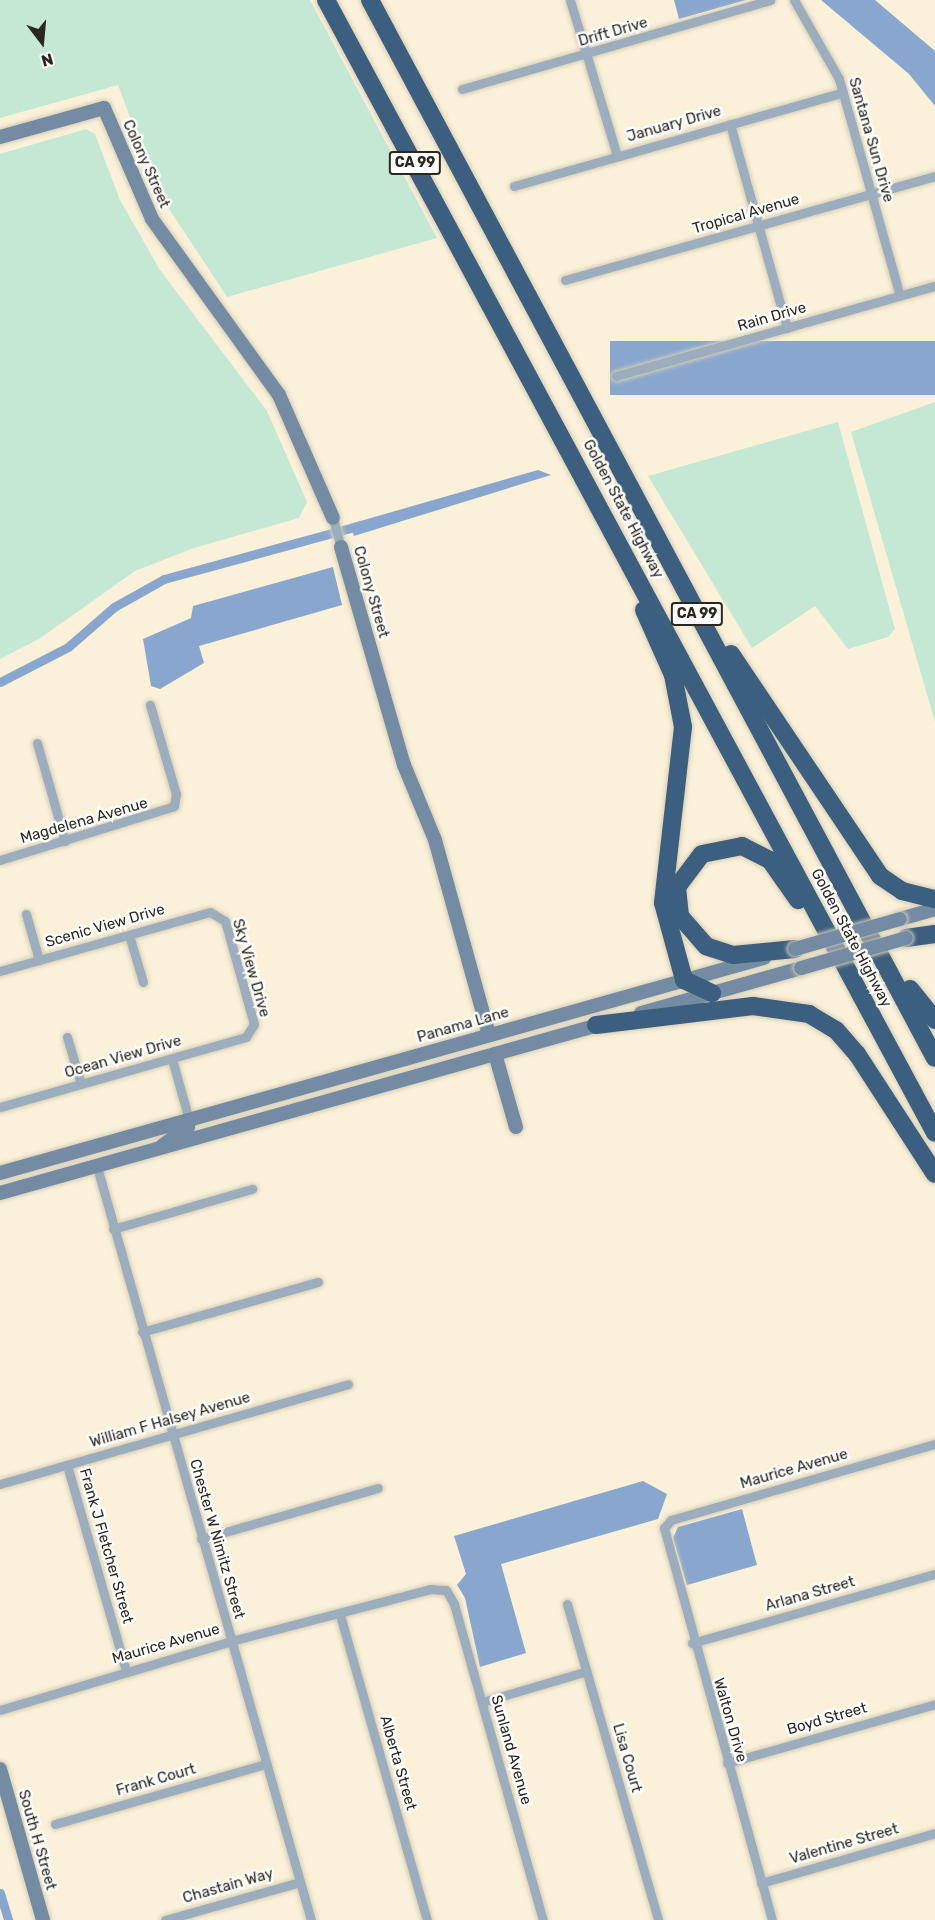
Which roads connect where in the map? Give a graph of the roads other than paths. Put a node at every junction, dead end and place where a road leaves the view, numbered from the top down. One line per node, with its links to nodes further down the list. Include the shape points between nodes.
1 (326, 0): 22 (highway, Golden State Highway / CA 99)
2 (370, 0): 21 (highway, Golden State Highway / CA 99)
3 (570, 0): 6 (street)
4 (770, 0): 6 (street, Drift Drive)
5 (794, 0): 8 (street, Santana Sun Drive, via 828,52)
6 (587, 55): 7 (street, Drift Drive); 11 (street)
7 (462, 89)
8 (843, 92): 9 (street, January Drive); 14 (street, Santana Sun Drive)
9 (730, 124): 11 (street, January Drive); 15 (street)
10 (0, 137): 23 (main road, Colony Street, via 104,108 152,219 279,395)
11 (617, 156): 13 (street, January Drive)
12 (935, 176): 14 (street, Tropical Avenue)
13 (514, 186)
14 (871, 194): 15 (street, Tropical Avenue); 18 (street, Santana Sun Drive)
15 (759, 226): 16 (street, Tropical Avenue); 19 (street)
16 (565, 280)
17 (935, 286): 18 (street, Rain Drive)
18 (900, 296): 19 (street, Rain Drive)
19 (788, 328): 20 (street, Rain Drive)
20 (616, 376)
21 (621, 471): 28 (highway, Golden State Highway / CA 99); 30 (highway, via 759,699 873,866 902,891)
22 (590, 484): 41 (highway, via 673,675 681,708 682,746 662,887); 49 (highway, Golden State Highway / CA 99)
23 (333, 518): 24 (street, Colony Street)
24 (341, 546): 47 (main road, Colony Street, via 401,756 437,849)
25 (150, 705): 27 (street, Magdelena Avenue, via 176,794 174,806)
26 (37, 742): 27 (street)
27 (65, 842): 29 (street, Magdelena Avenue)
28 (819, 844): 44 (highway, via 917,1001); 52 (highway, Golden State Highway / CA 99)
29 (0, 860)
30 (935, 899)
31 (935, 909): 38 (main road, Panama Lane, bridge)
32 (218, 913): 36 (street, Scenic View Drive); 46 (street, Sky View Drive)
33 (26, 914): 39 (street)
34 (935, 929): 37 (main road)
35 (935, 934): 37 (highway)
36 (129, 935): 39 (street, Scenic View Drive); 42 (street)
37 (906, 938): 43 (main road, bridge)
38 (795, 949): 41 (main road, Panama Lane); 49 (highway, via 733,955 706,946 680,916 677,887 687,868 702,854 731,845 771,860)
39 (39, 960): 40 (street, Scenic View Drive)
40 (0, 971)
41 (684, 980): 43 (highway); 47 (main road, Panama Lane)
42 (142, 982)
43 (712, 993): 45 (main road)
44 (935, 1020)
45 (596, 1025): 50 (main road); 64 (highway, via 753,1006 809,1014 836,1030 857,1054)
46 (252, 1031): 53 (street, Ocean View Drive)
47 (489, 1035): 50 (street, Colony Street); 51 (main road, Panama Lane)
48 (68, 1037): 54 (street)
49 (888, 1045): 59 (highway, Golden State Highway / CA 99)
50 (495, 1054): 55 (main road); 58 (main road, Colony Street)
51 (411, 1057): 55 (main road, via 390,1072 347,1085); 57 (main road, Panama Lane)
52 (935, 1058)
53 (172, 1059): 54 (street, Ocean View Drive); 57 (street)
54 (81, 1084): 56 (street, Ocean View Drive)
55 (342, 1098): 61 (main road)
56 (0, 1107)
57 (189, 1120): 60 (main road, Panama Lane); 61 (main road, via 188,1127)
58 (516, 1127)
59 (935, 1133)
60 (127, 1137): 62 (main road, via 100,1156); 63 (main road, Panama Lane)
61 (161, 1148): 62 (main road)
62 (96, 1167): 66 (main road); 67 (street, Chester W Nimitz Street)
63 (0, 1173)
64 (935, 1174)
65 (252, 1189): 67 (street)
66 (0, 1193)
67 (113, 1229): 69 (street, Chester W Nimitz Street)
68 (318, 1282): 69 (street)
69 (142, 1332): 71 (street, Chester W Nimitz Street)
70 (348, 1384): 71 (street, William F Halsey Avenue)
71 (172, 1435): 73 (street, William F Halsey Avenue); 77 (street, Chester W Nimitz Street)
72 (935, 1444): 76 (street, Maurice Avenue, via 671,1520)
73 (67, 1465): 74 (street, William F Halsey Avenue); 84 (street, Frank J Fletcher Street)
74 (0, 1484)
75 (378, 1488): 77 (street)
76 (664, 1528): 83 (street, Walton Drive)
77 (201, 1539): 82 (street, Chester W Nimitz Street)
78 (935, 1574): 83 (street, Arlana Street)
79 (446, 1590): 81 (street, Maurice Avenue, via 430,1589); 86 (street, Sunland Avenue)
80 (567, 1604): 85 (street, Lisa Court)
81 (340, 1615): 82 (street, Maurice Avenue); 99 (street, Alberta Street)
82 (231, 1641): 84 (street, Maurice Avenue); 90 (street, Chester W Nimitz Street)
83 (692, 1643): 89 (street, Walton Drive)
84 (126, 1671): 88 (street, Maurice Avenue)
85 (586, 1671): 86 (street); 101 (street, Lisa Court)
86 (482, 1702): 100 (street, Sunland Avenue)
87 (935, 1704): 89 (street, Boyd Street)
88 (0, 1710)
89 (727, 1763): 95 (street, Walton Drive)
90 (266, 1764): 92 (street, Frank Court); 94 (street, Chester W Nimitz Street)
91 (0, 1769): 96 (main road, South H Street)
92 (55, 1824)
93 (935, 1833): 95 (street, Valentine Street)
94 (300, 1882): 97 (street, Chastain Way); 98 (street, Chester W Nimitz Street)
95 (761, 1883): 102 (street, Walton Drive)
96 (43, 1920)
97 (165, 1920)
98 (310, 1920)
99 (427, 1920)
100 (543, 1920)
101 (658, 1920)
102 (772, 1920)

